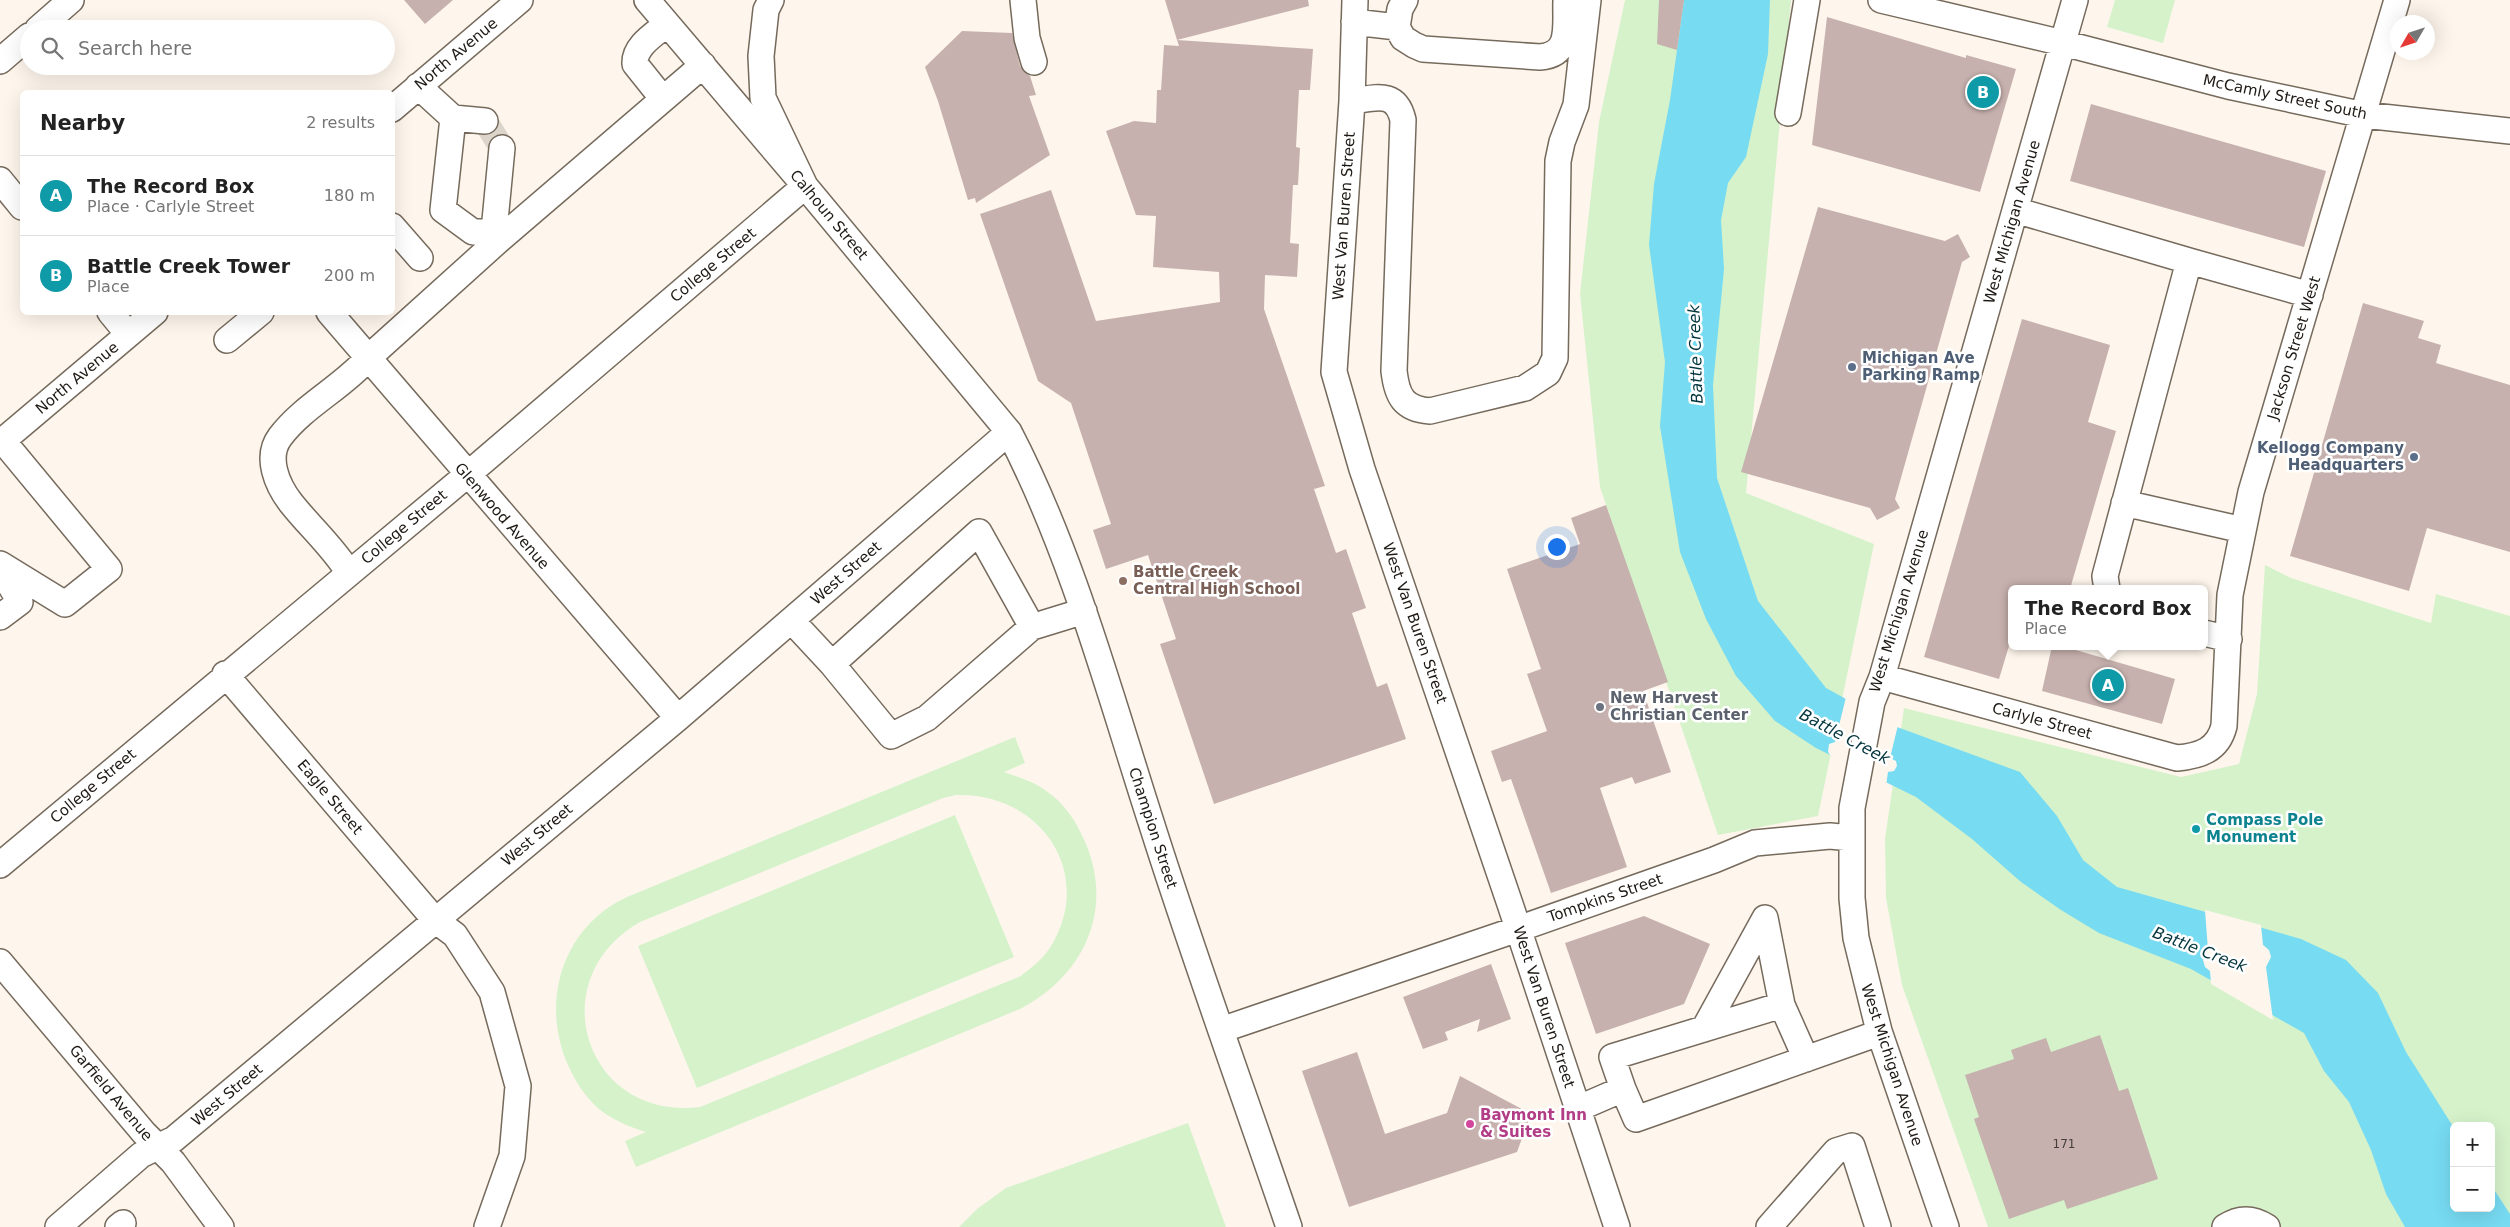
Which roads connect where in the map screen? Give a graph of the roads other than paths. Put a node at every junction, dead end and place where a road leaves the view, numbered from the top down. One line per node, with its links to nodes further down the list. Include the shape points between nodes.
1 (72, 0): 13 (street)
2 (520, 0): 21 (street, North Avenue)
3 (647, 0): 14 (street, Calhoun Street)
4 (771, 0): 32 (street, via 766,10 761,56 763,98)
5 (1023, 0): 19 (street, via 1027,38)
6 (1405, 0): 15 (street)
7 (1807, 0): 25 (street)
8 (1881, 0): 16 (street, McCamly Street South)
9 (2075, 0): 16 (street, West Michigan Avenue)
10 (2397, 0): 26 (street, Jackson Street West)
11 (1573, 1): 15 (street, via 1563,44 1559,52 1550,56 1433,50 1414,45); 23 (street, via 1576,105 1558,161 1555,358 1548,373 1526,388 1430,411 1414,410 1403,399 1395,385 1394,357 1403,120 1400,107 1392,100)
12 (1355, 11): 15 (street); 23 (street, West Van Buren Street)
13 (49, 20)
14 (667, 24): 20 (street, Calhoun Street); 22 (street, via 643,44 634,57 635,64)
15 (1397, 27)
16 (2063, 43): 26 (street, McCamly Street South, via 2228,86); 34 (street, West Michigan Avenue)
17 (20, 44): 18 (street)
18 (0, 61)
19 (1034, 62)
20 (703, 65): 22 (street); 32 (street, Calhoun Street)
21 (418, 86): 24 (street, North Avenue); 27 (street)
22 (663, 99): 36 (street)
23 (1352, 101): 70 (street, West Van Buren Street, via 1334,372 1362,469)
24 (395, 106)
25 (1788, 113)
26 (2364, 115): 29 (street, McCamly Street South); 39 (street, Jackson Street West)
27 (453, 118): 28 (street); 36 (street, via 443,210 473,232)
28 (485, 121)
29 (2510, 131)
30 (502, 148): 36 (street)
31 (0, 180): 33 (street)
32 (806, 186): 47 (street, Calhoun Street); 49 (street, College Street)
33 (20, 205)
34 (2015, 210): 38 (street); 64 (street, West Michigan Avenue)
35 (395, 229): 37 (street)
36 (497, 235): 46 (street)
37 (420, 258)
38 (2189, 261): 39 (street); 50 (street)
39 (2310, 295): 51 (street, Jackson Street West, via 2251,492)
40 (112, 315): 44 (street)
41 (150, 315): 44 (street, North Avenue)
42 (257, 315): 45 (street)
43 (332, 315): 46 (street, Glenwood Avenue)
44 (128, 334): 48 (street, North Avenue)
45 (227, 340)
46 (368, 358): 49 (street, Glenwood Avenue); 54 (street, via 280,437 274,456 275,477 290,501 338,555)
47 (1009, 432): 56 (street, Champion Street); 58 (street, West Street)
48 (1, 442): 52 (street, via 109,569 66,604)
49 (466, 475): 54 (street, College Street); 65 (street, Glenwood Avenue)
50 (2124, 503): 51 (street); 55 (street, via 2105,576)
51 (2243, 530): 61 (street, Jackson Street West, via 2230,595)
52 (0, 564)
53 (0, 568): 57 (street, via 20,602)
54 (349, 573): 63 (street, College Street)
55 (2106, 585)
56 (1084, 611): 59 (street); 74 (street, Champion Street, via 1165,867)
57 (0, 617)
58 (792, 620): 62 (street); 65 (street, West Street)
59 (1032, 627): 62 (street, via 927,718 891,736); 62 (street, via 979,532)
60 (2208, 634): 61 (street)
61 (2229, 639): 66 (street, Jackson Street West, via 2224,726 2216,744)
62 (832, 664)
63 (225, 674): 68 (street, College Street); 69 (street, Eagle Street)
64 (1882, 677): 66 (street, Carlyle Street, via 2177,758); 67 (street, West Michigan Avenue, via 1872,702 1852,808)
65 (678, 718): 69 (street, West Street)
66 (2203, 753)
67 (1851, 838): 70 (street, Tompkins Street, via 1830,836 1755,843); 75 (street, West Michigan Avenue, via 1856,938)
68 (0, 865)
69 (435, 920): 79 (street, West Street, via 174,1139); 82 (street, Eagle Street, via 455,935 492,992 518,1086 512,1156)
70 (1518, 929): 74 (street, Tompkins Street); 78 (street, West Van Buren Street)
71 (0, 962): 79 (street, Garfield Avenue)
72 (1782, 1005): 73 (street); 73 (street, via 1765,918); 76 (street)
73 (1704, 1029): 77 (street, via 1612,1057)
74 (1221, 1030): 83 (street, Champion Street)
75 (1879, 1033): 76 (street); 87 (street, West Michigan Avenue)
76 (1806, 1059): 77 (street, via 1636,1120)
77 (1623, 1089): 78 (street)
78 (1577, 1109): 84 (street, West Van Buren Street)
79 (158, 1147): 80 (street, West Street, via 141,1156); 81 (street, Garfield Avenue)
80 (58, 1227)
81 (221, 1227)
82 (487, 1227)
83 (1289, 1227)
84 (1616, 1227)
85 (1769, 1227): 86 (street, via 1836,1152 1852,1146)
86 (1878, 1227)
87 (1946, 1227)
88 (2225, 1227): 89 (street, via 2245,1219 2258,1221)
89 (2267, 1227)

